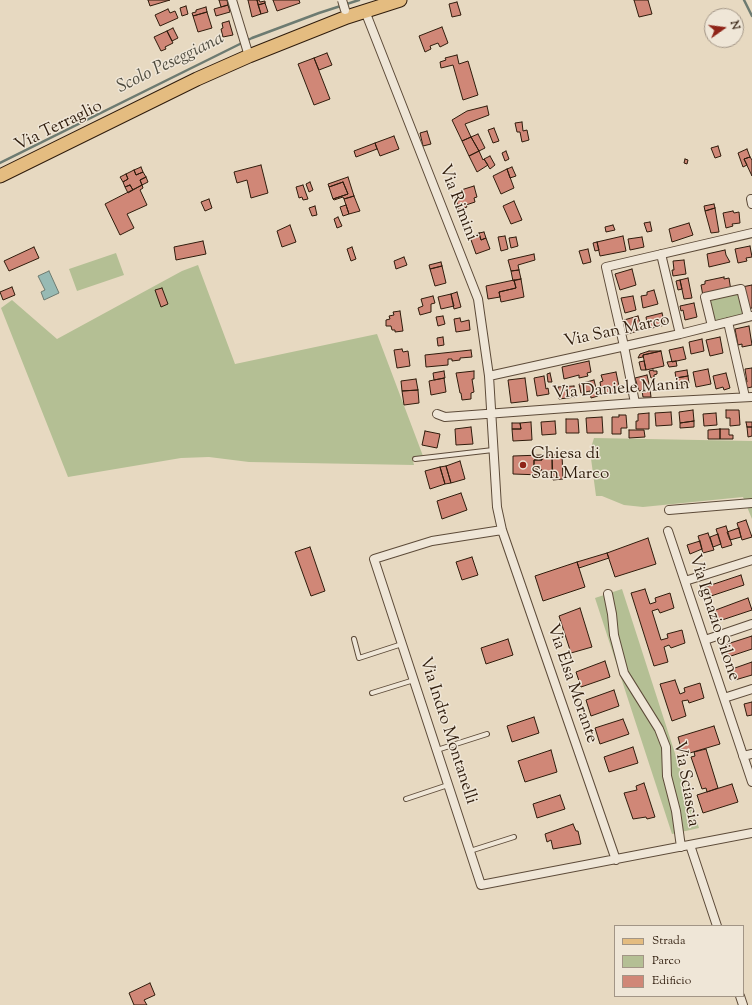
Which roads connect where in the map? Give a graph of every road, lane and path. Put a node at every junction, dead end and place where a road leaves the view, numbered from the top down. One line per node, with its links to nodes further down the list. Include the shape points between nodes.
1 (232, 0): 6 (street)
2 (342, 0): 5 (street, bridge)
3 (400, 0): 4 (main road, Via Terraglio)
4 (366, 11): 5 (main road, Via Terraglio); 15 (street, Via Rimini, via 478,299)
5 (346, 14): 6 (main road, Via Terraglio)
6 (248, 52): 7 (main road, Via Terraglio)
7 (0, 176)
8 (752, 233): 9 (street)
9 (661, 254): 13 (street); 14 (street, via 606,267)
10 (750, 317): 11 (street, Via San Marco); 12 (street, via 742,289 705,297)
11 (728, 322): 12 (street, Via San Marco); 16 (street)
12 (712, 326): 13 (street, Via San Marco)
13 (680, 334): 14 (street, Via San Marco)
14 (624, 346): 15 (street, Via San Marco); 17 (street)
15 (489, 376): 19 (street, Via Rimini)
16 (749, 397): 17 (street, Via Daniele Manin)
17 (635, 403): 19 (street, Via Daniele Manin)
18 (437, 414): 19 (street, via 445,417)
19 (491, 414): 20 (street, Via Rimini)
20 (494, 450): 21 (lane); 24 (street, Via Rimini)
21 (415, 459)
22 (752, 503): 23 (street)
23 (669, 510)
24 (499, 518): 25 (street, Via Elsa Morante)
25 (502, 530): 33 (street, Via Indro Montanelli, via 432,541 374,559); 49 (street, Via Elsa Morante)
26 (668, 531): 28 (street, Via Ignazio Silone)
27 (752, 560): 28 (street)
28 (685, 581): 32 (street, Via Ignazio Silone)
29 (608, 594): 47 (street, Via Sciascia, via 614,635 624,673 659,729 666,747 668,776)
30 (752, 624): 32 (street)
31 (354, 639): 33 (lane, via 359,658)
32 (705, 640): 37 (street, Via Ignazio Silone)
33 (402, 644): 34 (street, Via Indro Montanelli)
34 (414, 680): 36 (lane); 39 (street, Via Indro Montanelli)
35 (752, 689): 37 (street)
36 (372, 693)
37 (724, 698): 40 (street, Via Ignazio Silone)
38 (487, 734): 39 (lane)
39 (437, 750): 42 (street, Via Indro Montanelli)
40 (748, 755): 41 (street, Via Ignazio Silone)
41 (752, 782)
42 (448, 784): 43 (lane); 48 (street, Via Indro Montanelli)
43 (406, 800)
44 (752, 833): 46 (street)
45 (514, 836): 48 (lane)
46 (690, 845): 47 (street); 50 (street)
47 (681, 847): 49 (street)
48 (470, 851): 49 (street, Via Indro Montanelli, via 481,885)
49 (616, 860)
50 (717, 925)

